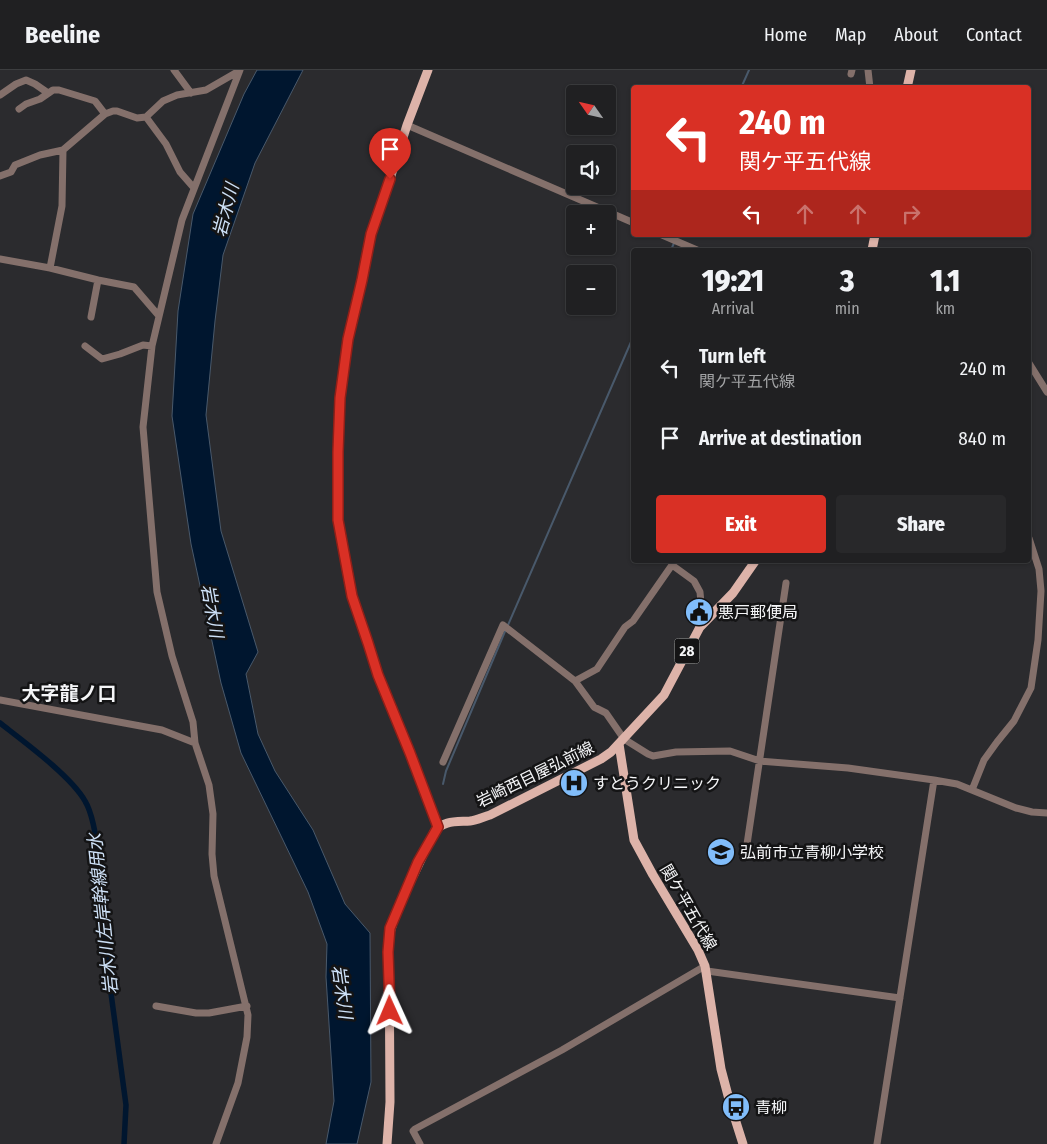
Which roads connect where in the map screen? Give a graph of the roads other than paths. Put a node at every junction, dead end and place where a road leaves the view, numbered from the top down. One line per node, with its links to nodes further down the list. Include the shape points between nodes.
1 (174, 70): 9 (street)
2 (240, 70): 9 (street, via 206,90); 17 (street)
3 (428, 70): 14 (main road)
4 (868, 70): 6 (street)
5 (911, 70): 7 (main road)
6 (870, 85)
7 (908, 85)
8 (48, 93): 10 (street, via 26,80); 11 (street); 12 (street, via 59,90 96,101)
9 (191, 93): 13 (street, via 163,101)
10 (0, 95)
11 (19, 109)
12 (105, 114): 13 (street, via 117,111 137,118); 15 (street)
13 (146, 117): 17 (street, via 166,144 180,172)
14 (407, 125): 18 (street); 43 (main road, via 371,234 348,339 340,407 338,520 352,596 366,640)
15 (63, 150): 16 (street, via 15,165 11,172); 22 (street, via 62,206)
16 (0, 176)
17 (194, 188): 24 (street, via 182,220)
18 (631, 222)
19 (667, 237): 20 (street)
20 (692, 248)
21 (0, 259): 22 (street)
22 (50, 268): 23 (street)
23 (98, 280): 24 (street, via 134,287); 25 (street)
24 (159, 316): 27 (street)
25 (91, 317)
26 (85, 346): 27 (street, via 102,359 143,345)
27 (152, 346): 37 (street, via 143,427 157,592 172,656 193,722)
28 (1031, 366): 29 (street)
29 (1047, 392)
30 (1031, 544): 41 (street, via 1039,569 1041,591 1031,688 1014,721 984,760)
31 (754, 563): 33 (main road, 岩崎西目屋弘前線 / 28, via 733,593)
32 (786, 583): 38 (street)
33 (712, 614): 34 (street, via 701,603 694,581 672,565 597,669); 36 (main road, 岩崎西目屋弘前線 / 28, via 696,634 664,695)
34 (575, 681): 36 (street, via 594,708 606,714); 39 (street, via 503,625)
35 (0, 700): 37 (street, via 162,730)
36 (622, 741): 38 (street, via 653,756 676,752 730,751); 43 (main road, 岩崎西目屋弘前線 / 28, via 601,759 490,815); 45 (main road, 関ケ平五代線, via 634,840)
37 (195, 743): 48 (street, via 209,785 214,876)
38 (760, 761): 40 (street, via 848,768); 44 (street)
39 (443, 762)
40 (934, 780): 41 (street); 46 (street)
41 (972, 790): 42 (street, via 1016,808)
42 (1047, 813)
43 (438, 827): 50 (main road, via 418,862 389,936 390,1102)
44 (746, 851)
45 (706, 968): 46 (street); 51 (street, via 416,1129 413,1131); 52 (main road, 関ケ平五代線, via 721,1070)
46 (900, 998): 53 (street)
47 (156, 1006): 48 (street, via 210,1013)
48 (247, 1006): 49 (street, via 247,1037 238,1083)
49 (216, 1144)
50 (387, 1144)
51 (420, 1144)
52 (743, 1144)
53 (877, 1144)

